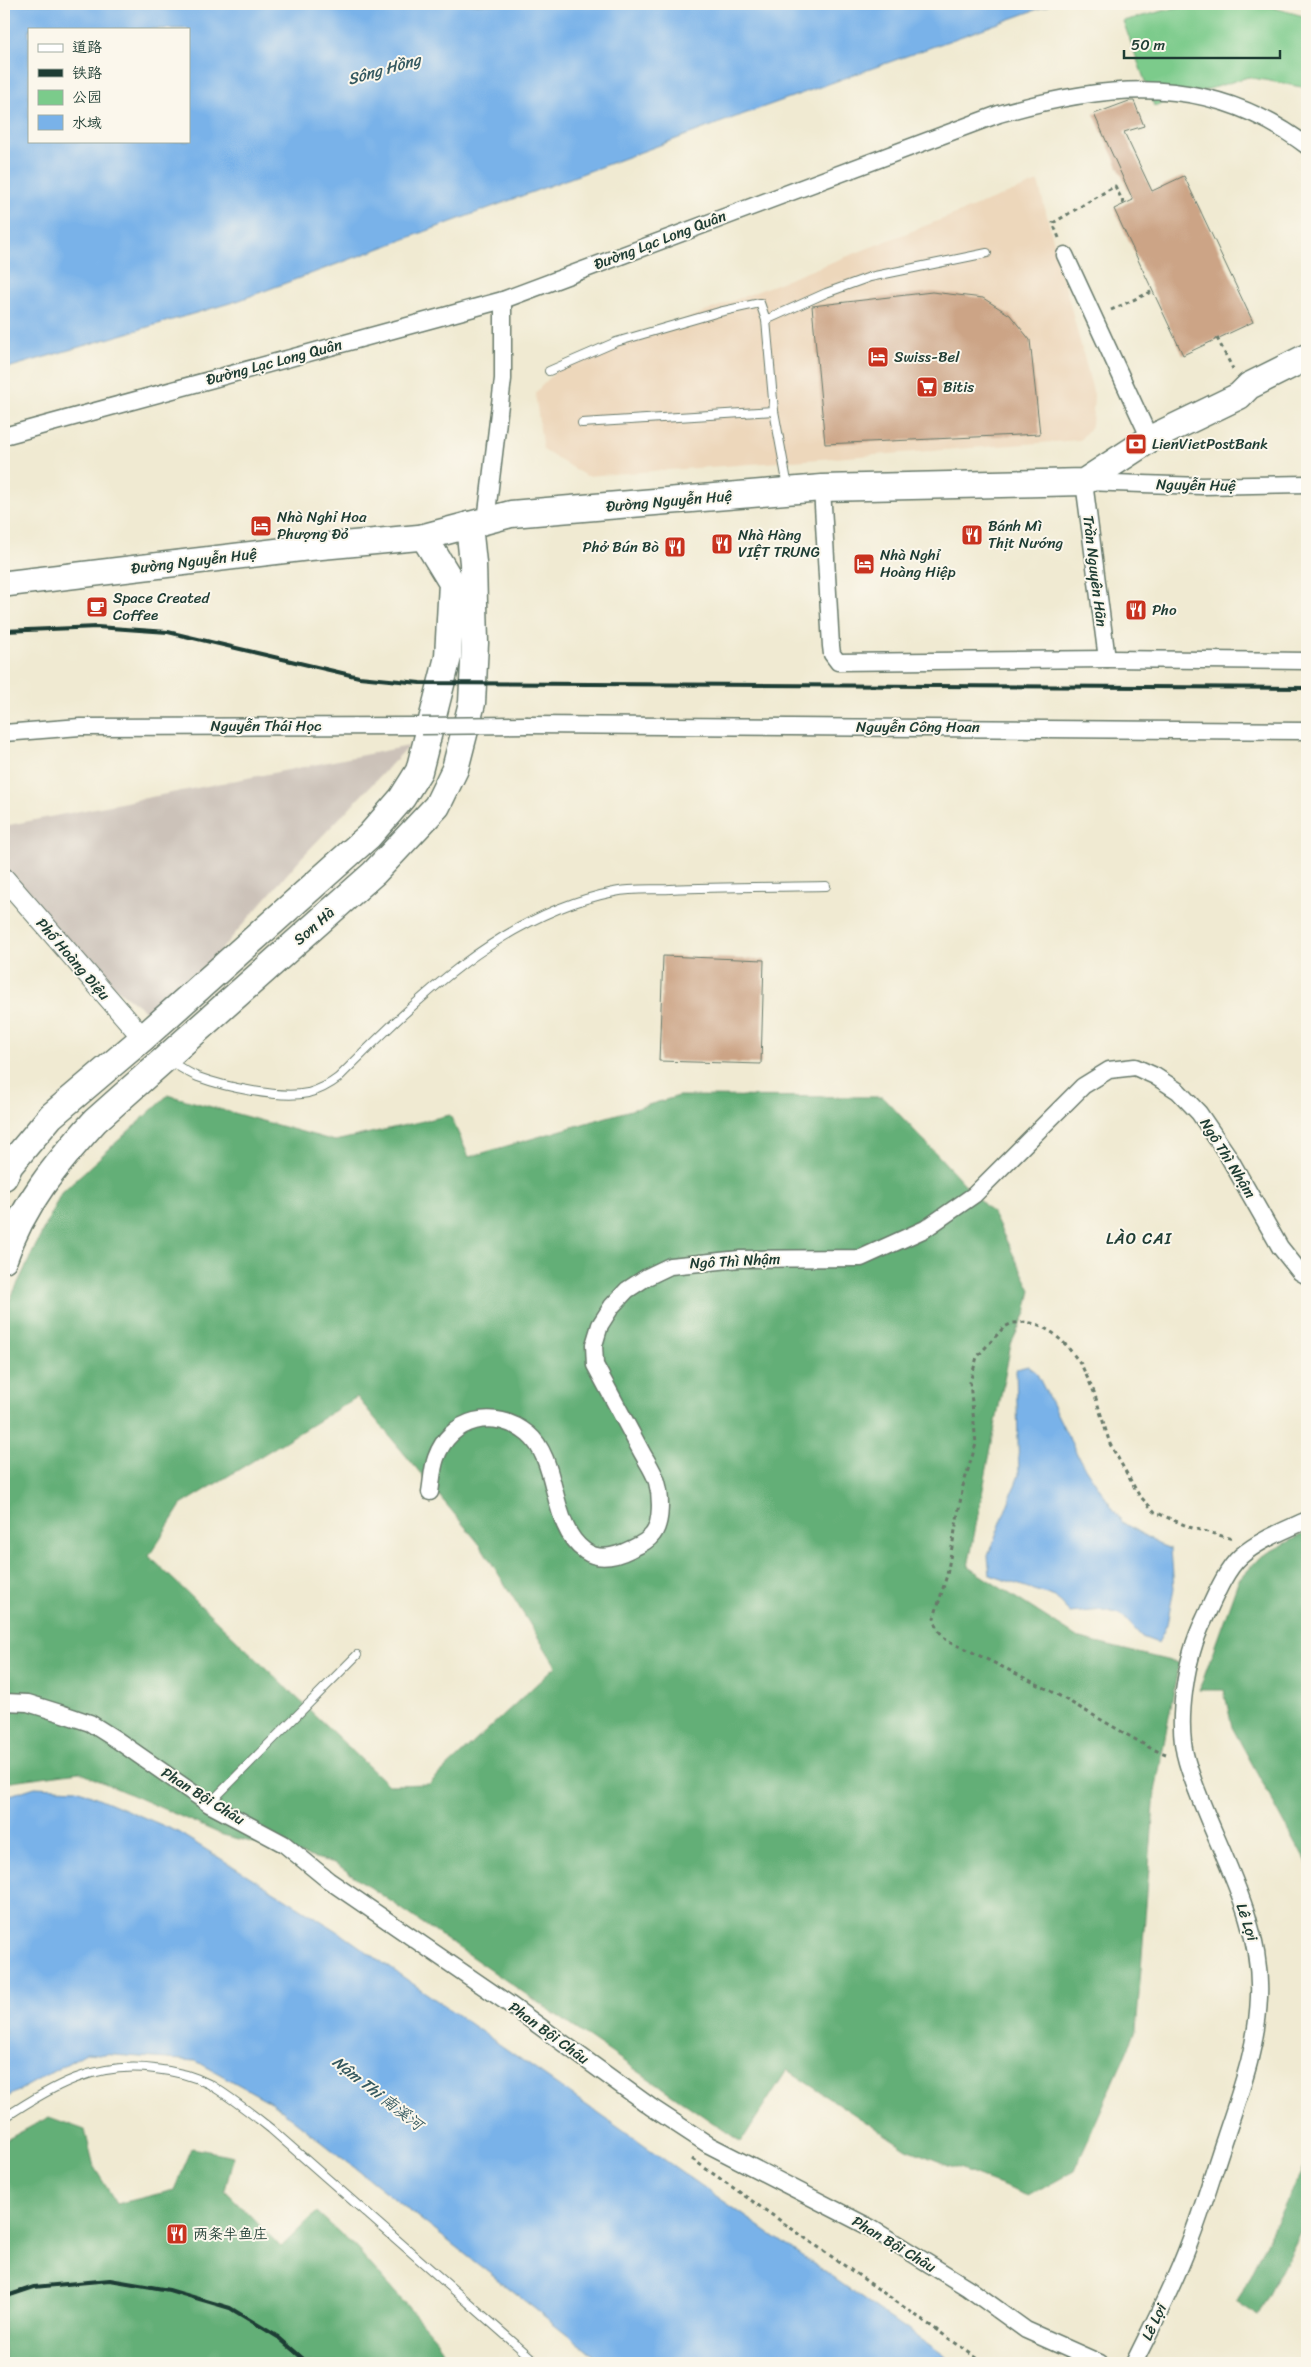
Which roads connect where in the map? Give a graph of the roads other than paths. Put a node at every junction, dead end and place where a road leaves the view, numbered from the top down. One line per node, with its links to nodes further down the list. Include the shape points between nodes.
1 (1307, 146): 4 (street, Đường Lạc Long Quân, via 1260,116 1220,101 1181,92 1110,90 1047,100 999,114)
2 (987, 253): 5 (lane, via 870,277)
3 (1065, 255): 11 (street)
4 (503, 300): 10 (street, Đường Lạc Long Quân); 16 (street, via 502,379)
5 (766, 320): 7 (lane, via 760,303 719,312 616,342); 8 (lane)
6 (1307, 357): 11 (highway, via 1249,386 1239,396)
7 (549, 371)
8 (774, 412): 9 (lane); 15 (lane)
9 (582, 423)
10 (4, 436)
11 (1150, 439): 12 (highway)
12 (1084, 482): 13 (street, Nguyễn Huệ, via 1202,486); 14 (highway, Đường Nguyễn Huệ); 19 (street, Trần Nguyên Hãn)
13 (1307, 484)
14 (822, 488): 15 (highway, Đường Nguyễn Huệ); 19 (street, via 831,646 838,662)
15 (788, 492): 16 (highway, Đường Nguyễn Huệ, via 512,514)
16 (477, 523): 17 (highway, Đường Nguyễn Huệ); 27 (highway, Sơn Hà, via 473,563 475,643 472,703 455,769 437,806 374,873)
17 (424, 537): 18 (main road, Đường Nguyễn Huệ); 26 (highway, Sơn Hà, via 452,583 448,657 419,771 402,798 369,836)
18 (4, 584)
19 (1107, 659): 20 (street)
20 (1307, 661)
21 (528, 725): 22 (street, Nguyễn Công Hoan); 23 (street, Nguyễn Thái Học, bridge, via 80,727)
22 (1307, 731)
23 (4, 732)
24 (4, 878): 26 (street, Phố Hoàng Diệu)
25 (826, 886): 27 (lane, via 615,892 570,903 528,922 484,948 423,997 338,1078 326,1087 307,1093 248,1090 198,1077)
26 (143, 1038): 27 (highway); 28 (highway, Sơn Hà, via 51,1116 10,1165)
27 (167, 1059): 29 (highway, Sơn Hà, via 95,1121 60,1160 33,1197)
28 (4, 1177)
29 (4, 1259)
30 (1307, 1276): 31 (street, Ngô Thì Nhậm, via 1280,1247 1227,1154 1199,1113 1178,1092 1155,1076 1135,1067 1108,1070 1083,1086 974,1195 916,1233 862,1258 740,1259 670,1266 627,1290 600,1325 594,1345 595,1365 657,1482 659,1520 653,1534 639,1545 605,1558 587,1553 576,1544 567,1532 541,1450 530,1435 501,1421 469,1421 456,1428 435,1459)
31 (430, 1492)
32 (1307, 1520): 39 (street, Lê Lợi, via 1240,1556 1220,1587 1198,1632 1184,1688 1182,1723 1186,1760 1244,1909 1257,1954 1256,2041 1189,2246)
33 (357, 1656): 35 (lane)
34 (4, 1702): 35 (street, Phan Bội Châu, via 28,1703 90,1724)
35 (209, 1804): 38 (street, Phan Bội Châu, via 284,1844 328,1880 509,2004 651,2108 709,2145 871,2228 968,2288 1026,2330)
36 (4, 2118): 37 (lane, via 64,2082 98,2070 144,2067 196,2078 238,2103 271,2129)
37 (537, 2363)
38 (1100, 2363)
39 (1134, 2363)

